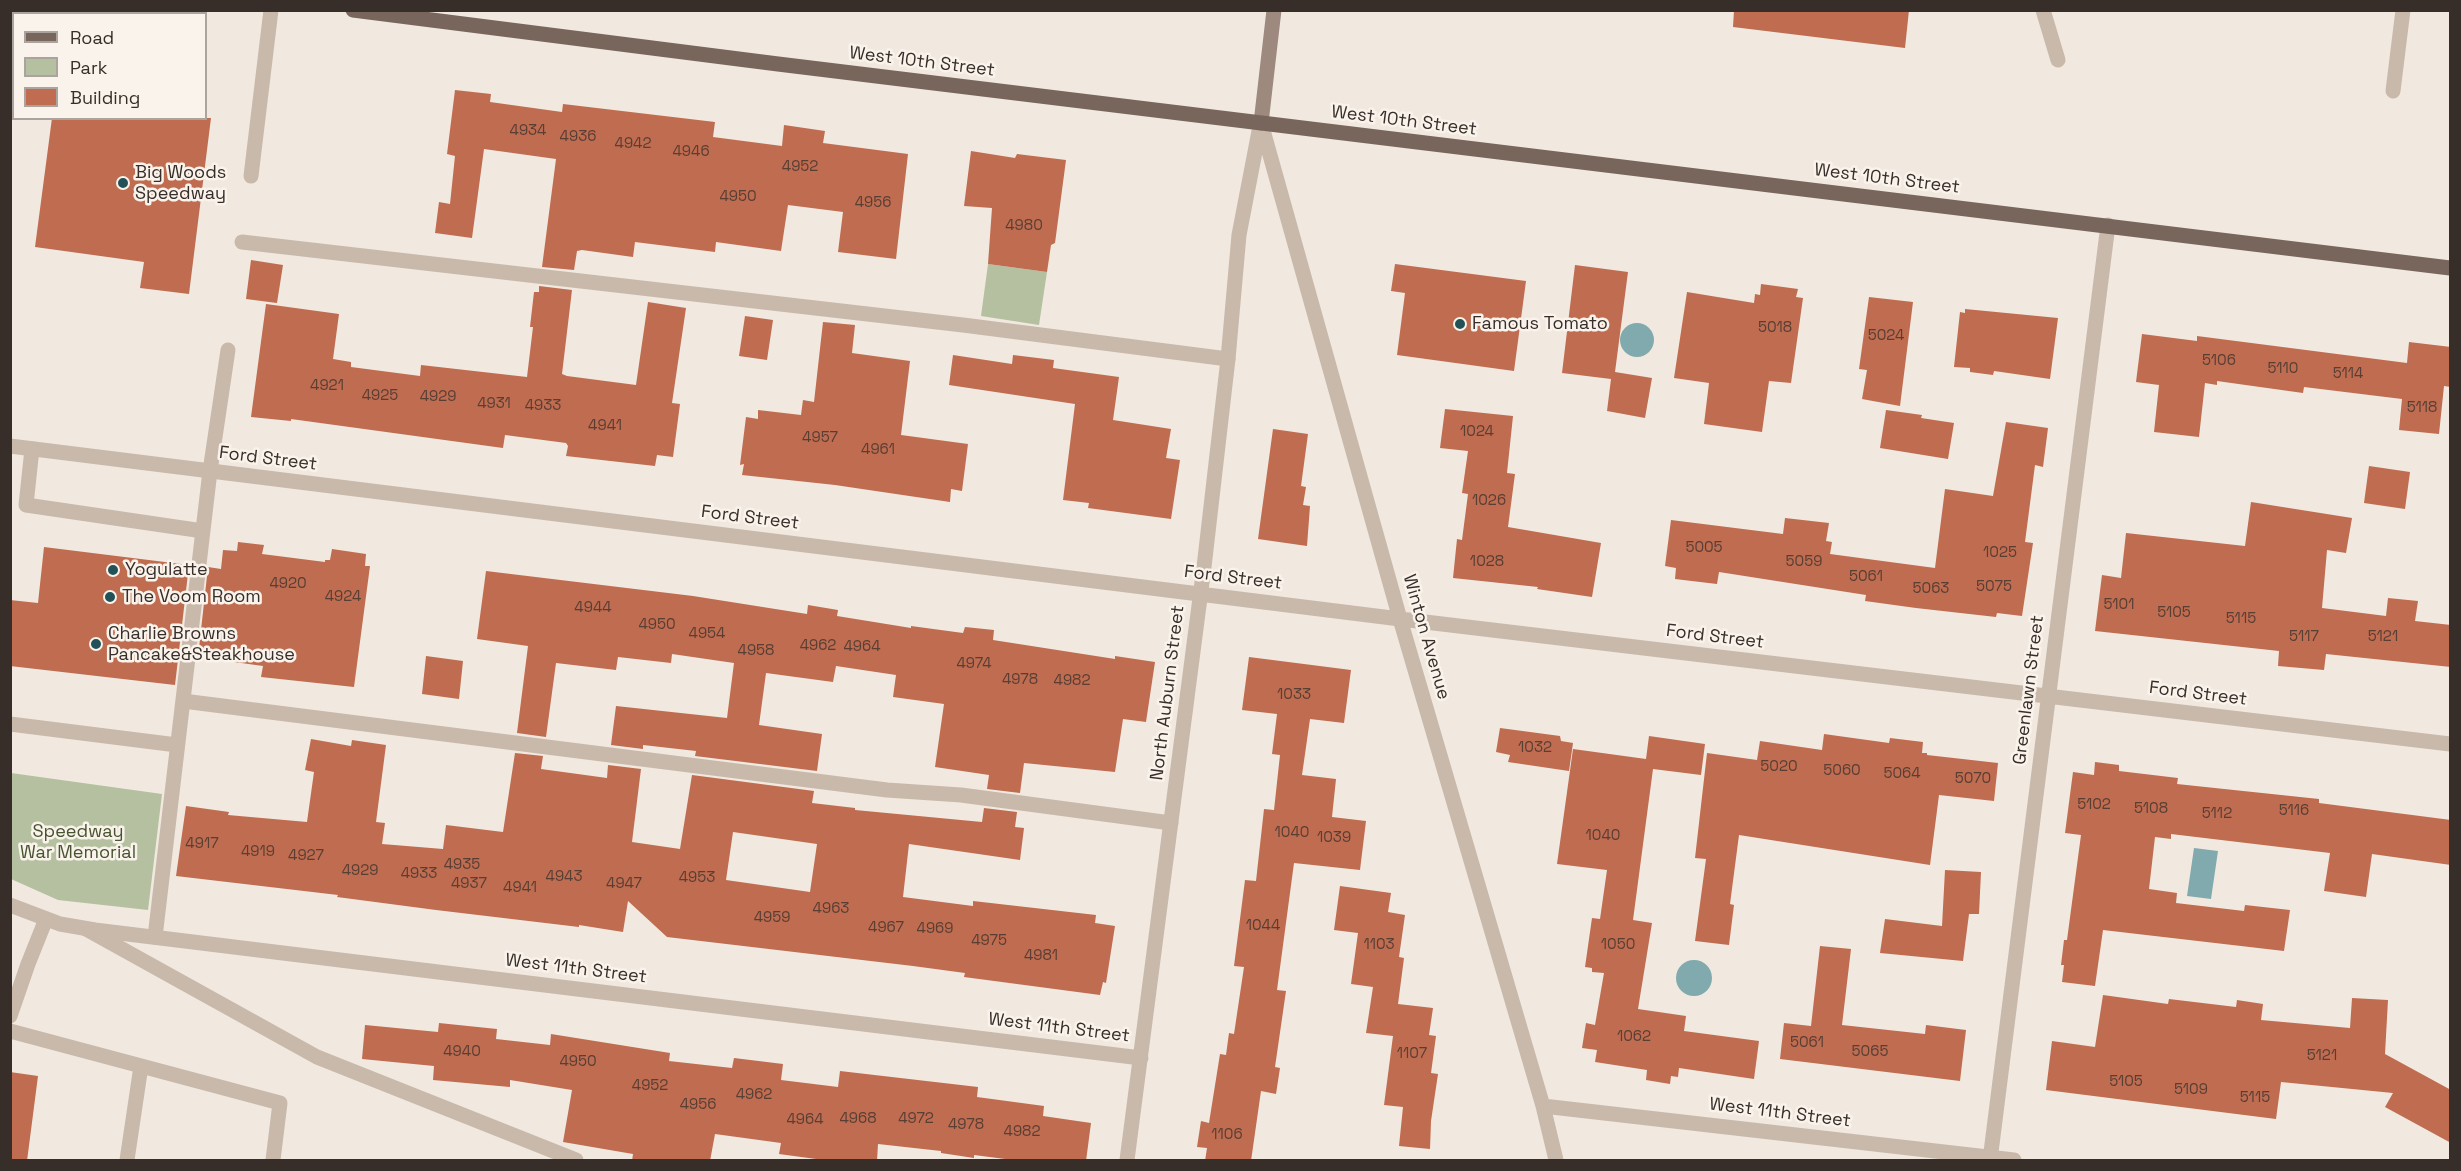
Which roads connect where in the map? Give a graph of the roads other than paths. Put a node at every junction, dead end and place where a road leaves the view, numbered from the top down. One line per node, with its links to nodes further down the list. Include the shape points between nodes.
1 (271, 10): 9 (street)
2 (353, 10): 8 (main road, West 10th Street)
3 (1274, 10): 8 (main road)
4 (2043, 10): 6 (street)
5 (2403, 10): 7 (street)
6 (2058, 60)
7 (2393, 91)
8 (1261, 123): 10 (main road, West 10th Street); 14 (street, North Auburn Street, via 1239,235); 20 (street, Winton Avenue)
9 (250, 176)
10 (2108, 225): 12 (main road, West 10th Street); 21 (street, Greenlawn Street)
11 (242, 242): 14 (street)
12 (2451, 268)
13 (228, 350): 17 (street)
14 (1228, 359): 19 (street, North Auburn Street)
15 (10, 446): 16 (street, Ford Street)
16 (32, 449): 17 (street, Ford Street); 18 (street, via 26,506)
17 (210, 471): 18 (street); 19 (street, Ford Street)
18 (203, 531): 22 (street)
19 (1200, 594): 20 (street, Ford Street); 26 (street, North Auburn Street)
20 (1400, 619): 21 (street, Ford Street); 35 (street, Winton Avenue)
21 (2048, 696): 24 (street, Ford Street); 36 (street, Greenlawn Street)
22 (183, 701): 25 (street); 26 (street)
23 (10, 724): 25 (street)
24 (2451, 744)
25 (177, 745): 30 (street)
26 (1171, 822): 33 (street, North Auburn Street)
27 (10, 905): 28 (street, West 11th Street)
28 (46, 919): 29 (street, West 11th Street); 31 (street)
29 (85, 929): 30 (street, West 11th Street); 39 (street, via 316,1057)
30 (155, 937): 33 (street, West 11th Street)
31 (10, 1016)
32 (10, 1031): 34 (street)
33 (1141, 1058): 40 (street, North Auburn Street)
34 (141, 1066): 37 (street); 38 (street, via 280,1103)
35 (1543, 1106): 36 (street, West 11th Street); 41 (street, Winton Avenue)
36 (1990, 1159): 42 (street, West 11th Street)
37 (127, 1161)
38 (273, 1161)
39 (576, 1161)
40 (1126, 1161)
41 (1556, 1161)
42 (2014, 1161)

